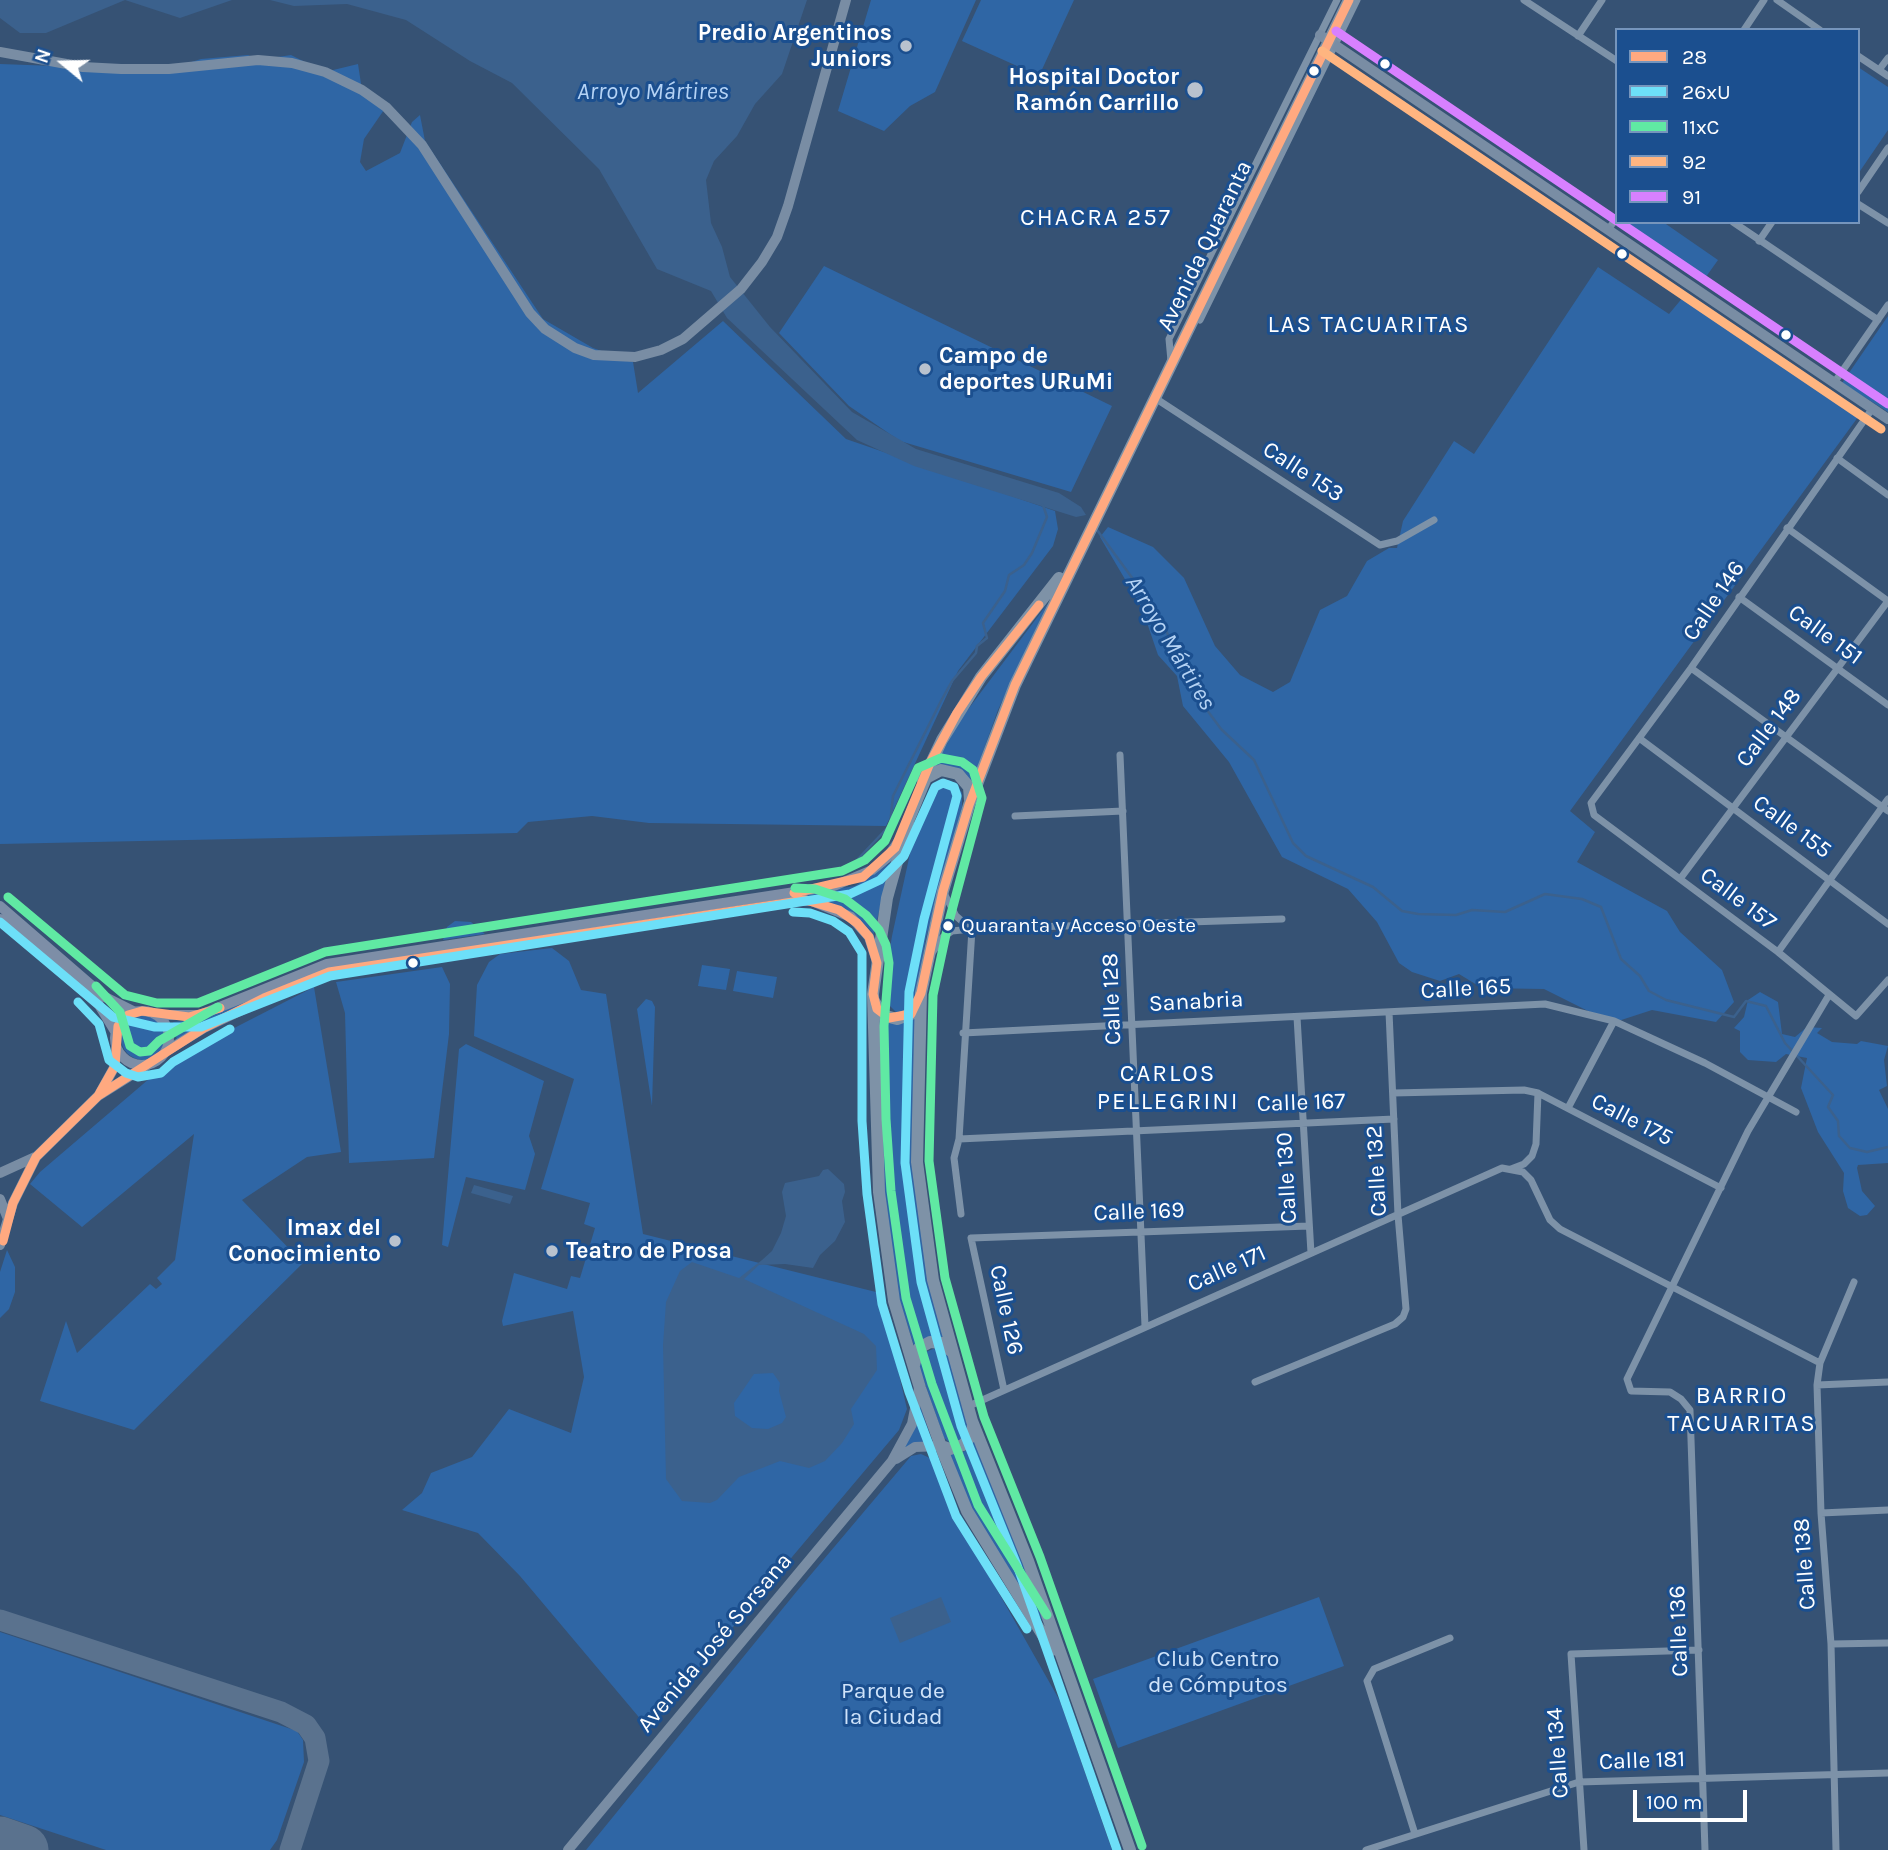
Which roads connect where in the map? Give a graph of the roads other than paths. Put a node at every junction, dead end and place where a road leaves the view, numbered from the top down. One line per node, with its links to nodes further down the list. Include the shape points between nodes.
1 (846, 0): 13 (main road, via 777,237 741,289 713,315 683,339 635,357 594,355 560,340 530,313 405,125 362,90 325,72 258,60 169,69 83,67)
2 (1338, 0): 12 (street)
3 (1349, 0): 12 (highway, Avenida Quaranta)
4 (1357, 0): 12 (street)
5 (1524, 0): 11 (street)
6 (1602, 0): 11 (street)
7 (1764, 0): 9 (street)
8 (1777, 0): 10 (street)
9 (1745, 28)
10 (1817, 28)
11 (1578, 36): 16 (street)
12 (1328, 41): 26 (main road); 31 (highway, Avenida Quaranta)
13 (0, 52)
14 (1860, 57): 17 (street)
15 (1888, 58): 17 (street)
16 (1615, 60)
17 (1879, 70): 18 (street)
18 (1888, 76)
19 (1888, 148): 20 (street)
20 (1860, 189)
21 (1860, 205): 23 (street)
22 (1615, 220): 26 (street)
23 (1888, 223)
24 (1736, 224): 27 (street)
25 (1771, 224): 27 (street)
26 (1608, 230): 30 (main road)
27 (1759, 241): 29 (street)
28 (1888, 305): 29 (street)
29 (1878, 320): 30 (street)
30 (1834, 383): 32 (main road)
31 (1154, 397): 36 (street, Calle 153, via 1380,545 1397,541); 38 (highway, Avenida Quaranta)
32 (1872, 409): 33 (main road); 34 (street, Calle 146)
33 (1888, 419)
34 (1837, 458): 35 (street); 37 (street, Calle 146)
35 (1888, 495)
36 (1434, 520)
37 (1787, 528): 39 (street, Calle 146); 40 (street)
38 (1075, 557): 47 (highway, via 963,704); 49 (highway, via 1011,694)
39 (1739, 597): 41 (street, Calle 146); 42 (street, Calle 151)
40 (1888, 601): 42 (street, Calle 148)
41 (1691, 668): 44 (street); 45 (street, Calle 146)
42 (1838, 668): 43 (street, Calle 151); 44 (street, Calle 148)
43 (1888, 705)
44 (1787, 736): 50 (street, Calle 148); 51 (street)
45 (1639, 738): 50 (street, Calle 155); 53 (street, Calle 146, via 1591,803)
46 (1121, 755): 52 (street, Calle 128)
47 (921, 787): 49 (highway, via 933,773 950,770 969,787); 55 (highway)
48 (1888, 799): 51 (street)
49 (969, 804): 58 (highway)
50 (1733, 808): 56 (street, Calle 148); 57 (street, Calle 155)
51 (1885, 809): 57 (street)
52 (1123, 811): 54 (street); 62 (street, Calle 128)
53 (1594, 815): 56 (street, Calle 157)
54 (1015, 816)
55 (909, 819): 67 (highway, via 887,898); 74 (main road, via 887,858 863,877 834,887 327,964 200,1015)
56 (1680, 879): 65 (street, Calle 157)
57 (1831, 879): 63 (street, Calle 155); 65 (street)
58 (943, 891): 64 (street, via 956,916); 66 (highway)
59 (0, 906): 72 (main road, via 105,997)
60 (0, 919): 79 (main road, via 99,1005)
61 (1282, 919): 62 (street)
62 (1128, 924): 64 (street); 77 (street, Calle 128)
63 (1888, 924)
64 (972, 929): 66 (street, via 943,937); 78 (street)
65 (1777, 952): 71 (street, Calle 157)
66 (928, 959): 69 (highway)
67 (877, 963): 70 (highway); 80 (main road, via 869,937 851,917 798,900 329,972 264,998)
68 (1888, 980): 71 (street, Calle 157, via 1856,1016)
69 (921, 993): 70 (highway, via 911,1014 897,1019 882,1015); 108 (highway, via 917,1162 933,1280)
70 (873, 994): 110 (highway, via 879,1192 894,1301)
71 (1829, 995): 85 (street)
72 (135, 1012): 74 (main road); 79 (main road, via 122,1020)
73 (1389, 1013): 75 (street, Sanabria); 76 (street, Calle 165, via 1545,1004); 82 (street, Calle 132)
74 (156, 1015): 80 (main road, via 167,1028)
75 (1297, 1017): 77 (street, Sanabria); 89 (street, Calle 130)
76 (1614, 1021): 85 (street, Calle 165); 86 (street)
77 (1132, 1024): 78 (street, Sanabria); 90 (street, Calle 128)
78 (963, 1033): 91 (street)
79 (116, 1039): 81 (main road, via 125,1059); 84 (main road, via 115,1066)
80 (165, 1052): 81 (main road)
81 (149, 1065): 84 (main road)
82 (1393, 1093): 83 (street, Calle 175); 88 (street, Calle 132)
83 (1538, 1093): 86 (street, Calle 175); 93 (street, via 1532,1156 1524,1164)
84 (98, 1096): 92 (main road)
85 (1767, 1098): 87 (street, Calle 165); 95 (street)
86 (1568, 1108): 95 (street, Calle 175)
87 (1796, 1112)
88 (1394, 1119): 89 (street, Calle 167); 98 (street, Calle 132)
89 (1304, 1122): 90 (street, Calle 167); 100 (street, Calle 130)
90 (1136, 1129): 91 (street, Calle 167); 101 (street, Calle 128)
91 (959, 1139): 97 (street, via 954,1158)
92 (36, 1157): 94 (main road); 99 (main road)
93 (1506, 1169): 98 (street, Calle 171); 106 (street, via 1522,1172 1531,1180 1550,1220 1560,1228)
94 (0, 1174)
95 (1721, 1188): 106 (street)
96 (0, 1199): 99 (main road)
97 (961, 1214)
98 (1398, 1215): 104 (street, Calle 171); 111 (street, Calle 132, via 1405,1309 1395,1324)
99 (8, 1223): 103 (main road)
100 (1309, 1226): 101 (street, Calle 169); 104 (street, Calle 130)
101 (1141, 1231): 102 (street, Calle 169); 107 (street, Calle 128)
102 (971, 1238): 115 (street, Calle 126)
103 (0, 1245)
104 (1311, 1253): 107 (street, Calle 171)
105 (1854, 1282): 109 (street, Calle 138)
106 (1672, 1288): 109 (street); 125 (street, Calle 136, via 1627,1379 1631,1391 1670,1392 1690,1410)
107 (1145, 1326): 115 (street, Calle 171)
108 (951, 1351): 110 (highway, via 942,1343 924,1344 915,1353); 116 (highway)
109 (1820, 1363): 113 (street, Calle 138)
110 (914, 1366): 114 (highway)
111 (1255, 1382)
112 (1888, 1382): 113 (street)
113 (1817, 1385): 121 (street, Calle 138)
114 (920, 1388): 118 (highway); 119 (main road, Avenida José Sorsana, via 912,1424)
115 (1004, 1390): 116 (street, Calle 171)
116 (969, 1406): 117 (highway)
117 (972, 1421): 118 (highway, via 967,1443 954,1449); 126 (highway)
118 (941, 1446): 119 (main road, Avenida José Sorsana, via 915,1447); 126 (highway, via 967,1511 1041,1629)
119 (892, 1461): 132 (main road, Avenida José Sorsana)
120 (1888, 1510): 121 (street)
121 (1821, 1513): 124 (street, Calle 138)
122 (1450, 1638): 131 (street, via 1374,1669 1367,1681)
123 (1888, 1643): 124 (street)
124 (1831, 1644): 128 (street, Calle 138)
125 (1699, 1650): 129 (street, Calle 136); 130 (street, Calle 134, via 1571,1654)
126 (1074, 1694): 133 (highway)
127 (1888, 1773): 128 (street, Calle 181)
128 (1834, 1774): 129 (street, Calle 181); 137 (street, Calle 138)
129 (1703, 1779): 130 (street, Calle 181); 136 (street, Calle 136)
130 (1579, 1782): 131 (street, Calle 181); 135 (street, Calle 134)
131 (1415, 1834): 134 (street, Calle 181)
132 (568, 1850)
133 (1130, 1850)
134 (1366, 1850)
135 (1584, 1850)
136 (1705, 1850)
137 (1836, 1850)

